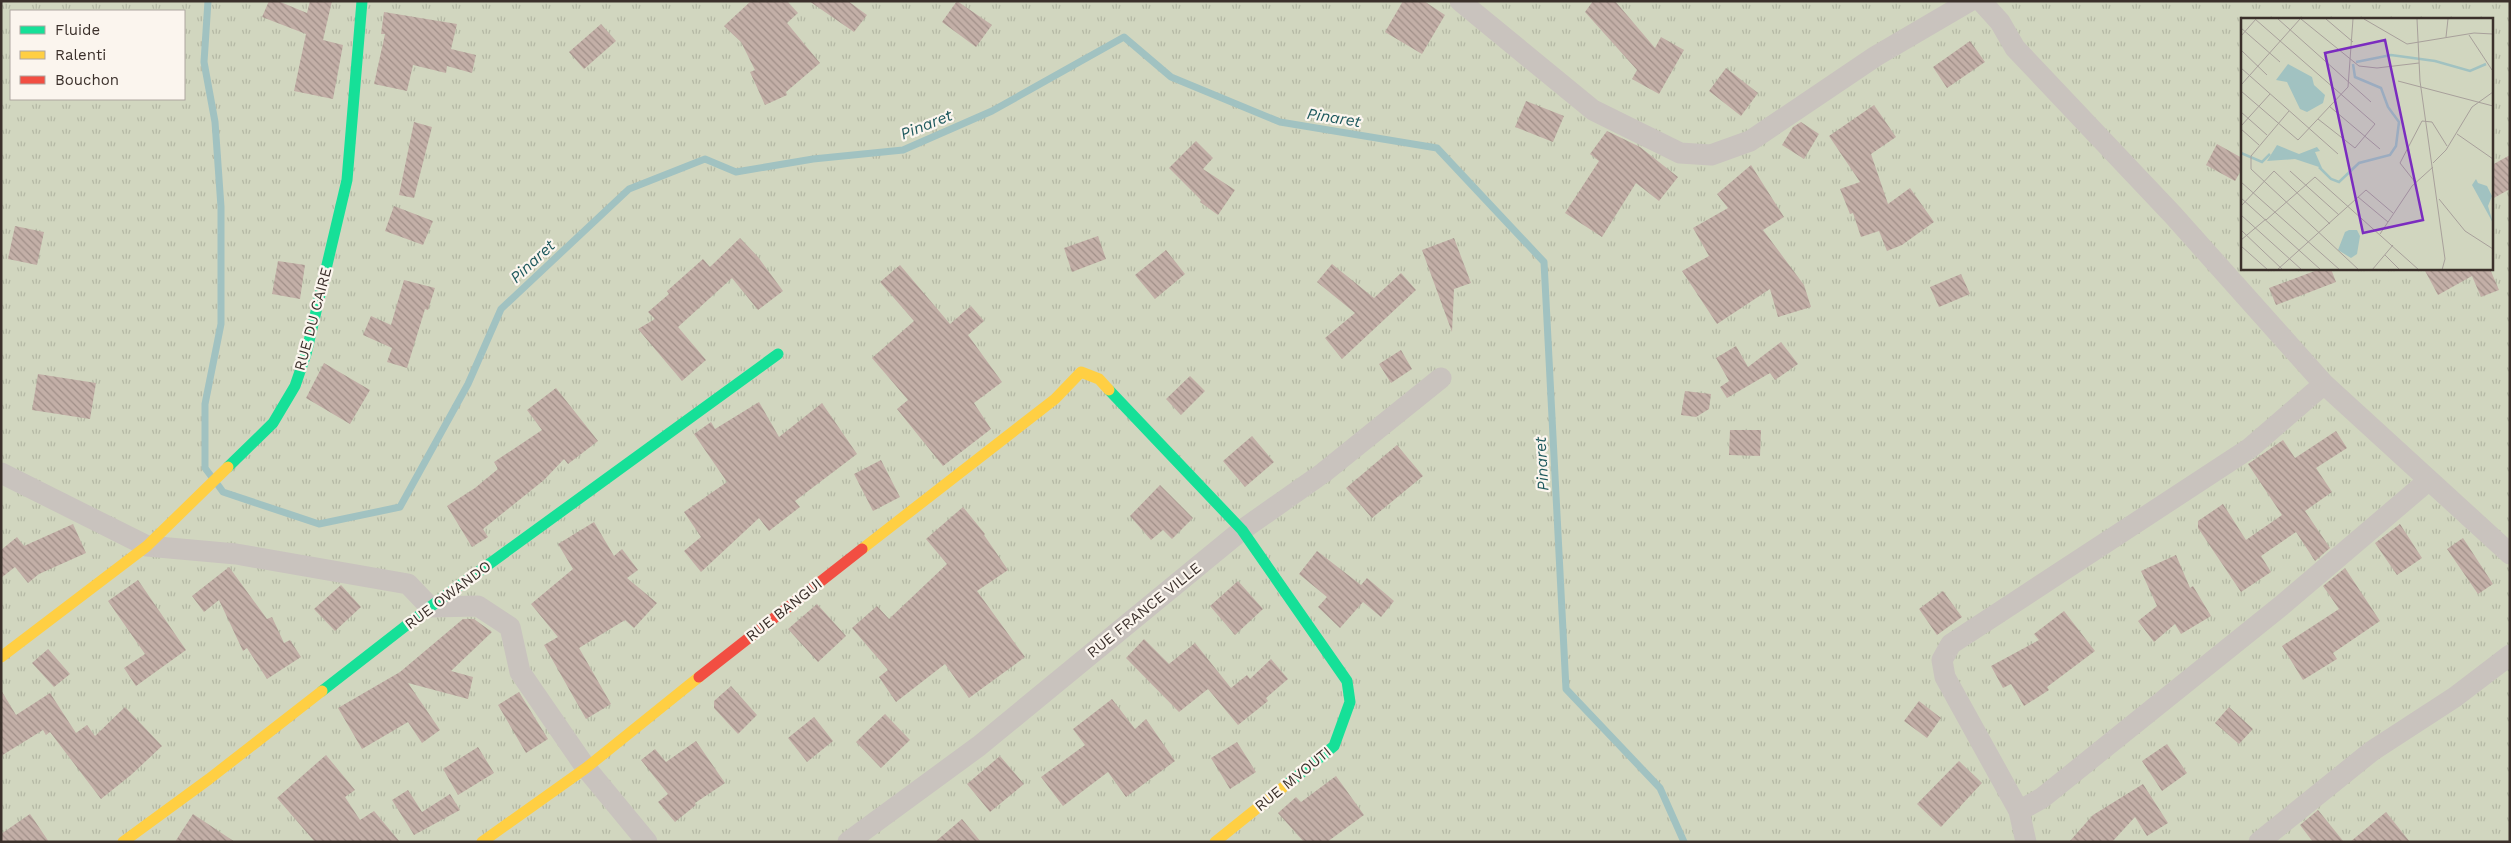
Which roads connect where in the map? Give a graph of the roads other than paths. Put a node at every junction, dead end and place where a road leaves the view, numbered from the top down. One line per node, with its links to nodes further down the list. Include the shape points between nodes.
1 (362, 1): 11 (street, RUE DU CAIRE, via 347,180 306,354 295,386 274,423)
2 (1460, 1): 3 (street, via 1593,110 1680,153 1711,155 1750,142 1876,56)
3 (1970, 1)
4 (1981, 1): 7 (street, via 2000,22 2021,54 2173,215)
5 (778, 354): 13 (street, RUE OWANDO)
6 (1441, 378): 10 (street, RUE FRANCE VILLE, via 1323,473)
7 (2324, 384): 9 (street); 17 (street, via 2250,448 1951,644 1942,660 1945,677)
8 (1, 473): 11 (street)
9 (2429, 480): 12 (street); 17 (street, via 2281,606 2042,798)
10 (1242, 530): 16 (street, RUE BANGUI, via 1098,379 1081,372 1055,399); 21 (street, RUE FRANCE VILLE, via 979,746); 22 (street, RUE MVOUTI, via 1347,681 1350,702 1334,746)
11 (147, 546): 13 (street, via 236,554 408,584); 15 (street, RUE DU CAIRE)
12 (2510, 554)
13 (430, 607): 16 (street, via 478,606 510,627 520,672); 18 (street, RUE OWANDO)
14 (2510, 655): 24 (street, via 2455,697 2372,751)
15 (1, 657)
16 (586, 768): 19 (street, RUE BANGUI); 20 (street)
17 (2019, 811): 23 (street)
18 (123, 842)
19 (482, 842)
20 (647, 842)
21 (848, 842)
22 (1215, 842)
23 (2026, 842)
24 (2259, 842)

